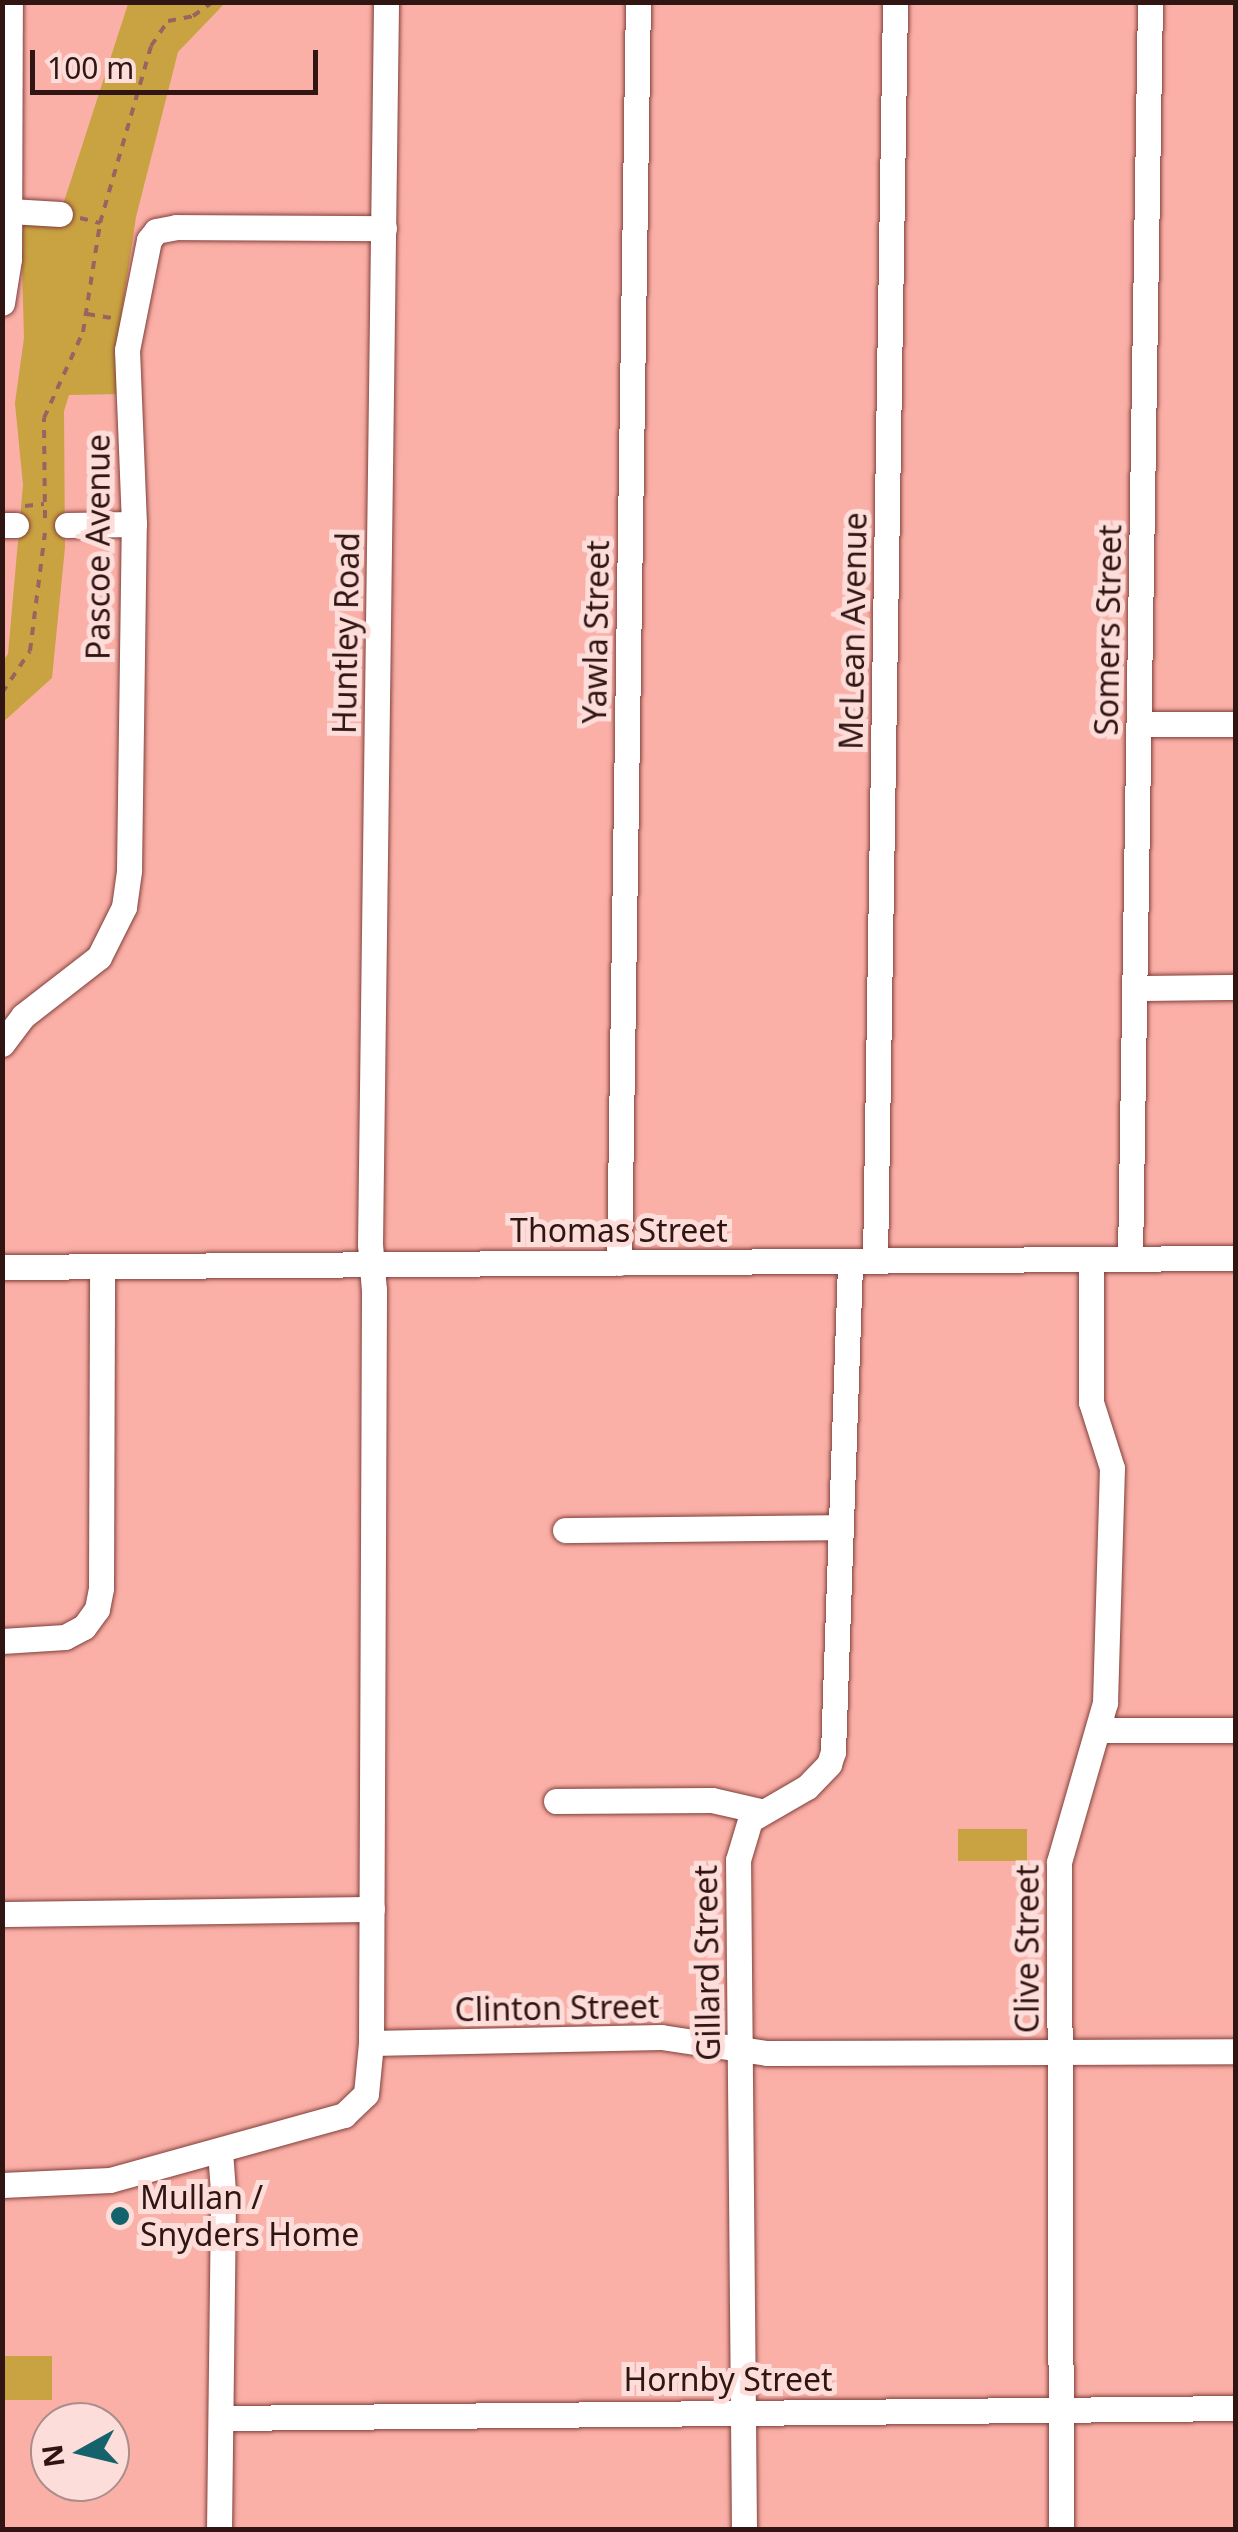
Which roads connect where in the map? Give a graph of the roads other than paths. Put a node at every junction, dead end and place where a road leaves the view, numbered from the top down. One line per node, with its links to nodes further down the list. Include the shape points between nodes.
1 (10, 2): 6 (street)
2 (386, 2): 8 (street, Huntley Road)
3 (638, 2): 21 (street, Yawla Street)
4 (896, 2): 20 (street, McLean Avenue)
5 (1150, 2): 12 (street, Somers Street)
6 (10, 211): 7 (street); 9 (street)
7 (60, 214)
8 (384, 228): 10 (street, Pascoe Avenue, via 163,228 149,240 127,364); 22 (street, Huntley Road)
9 (2, 303)
10 (134, 524): 11 (street); 16 (street, Pascoe Avenue, via 124,907 100,957 23,1016)
11 (67, 526)
12 (1140, 724): 13 (street); 14 (street, Somers Street)
13 (1236, 724)
14 (1135, 988): 15 (street); 18 (street, Somers Street)
15 (1236, 988)
16 (2, 1044)
17 (1236, 1258): 18 (street, Thomas Street)
18 (1130, 1259): 19 (street, Thomas Street)
19 (1091, 1260): 20 (street, Thomas Street); 28 (street, Clive Street, via 1091,1402 1112,1468 1105,1703)
20 (863, 1261): 21 (street, Thomas Street); 25 (street)
21 (619, 1262): 22 (street, Thomas Street)
22 (372, 1264): 23 (street, Thomas Street); 32 (street, Huntley Road)
23 (102, 1266): 24 (street, Thomas Street); 27 (street, via 97,1609 66,1638)
24 (2, 1267)
25 (840, 1527): 26 (street); 31 (street, via 833,1752 806,1787)
26 (566, 1530)
27 (2, 1640)
28 (1098, 1730): 29 (street); 37 (street, Clive Street, via 1061,1847)
29 (1236, 1730)
30 (556, 1800): 31 (street, via 712,1800)
31 (760, 1811): 35 (street, Gillard Street, via 743,1832 738,1860)
32 (372, 1909): 33 (street); 34 (street, Huntley Road)
33 (2, 1914)
34 (371, 2043): 35 (street, Clinton Street, via 661,2038); 38 (street, via 369,2085 354,2109)
35 (741, 2048): 37 (street, Clinton Street, via 767,2054); 42 (street, Gillard Street)
36 (1236, 2051): 37 (street, Clinton Street)
37 (1060, 2052): 41 (street, Clive Street)
38 (220, 2151): 39 (street, via 110,2180); 43 (street)
39 (2, 2185)
40 (1236, 2408): 41 (street, Hornby Street)
41 (1061, 2410): 42 (street, Hornby Street); 46 (street, Clive Street)
42 (743, 2412): 43 (street, Hornby Street); 45 (street, Gillard Street)
43 (221, 2418): 44 (street)
44 (219, 2530)
45 (744, 2530)
46 (1061, 2530)

